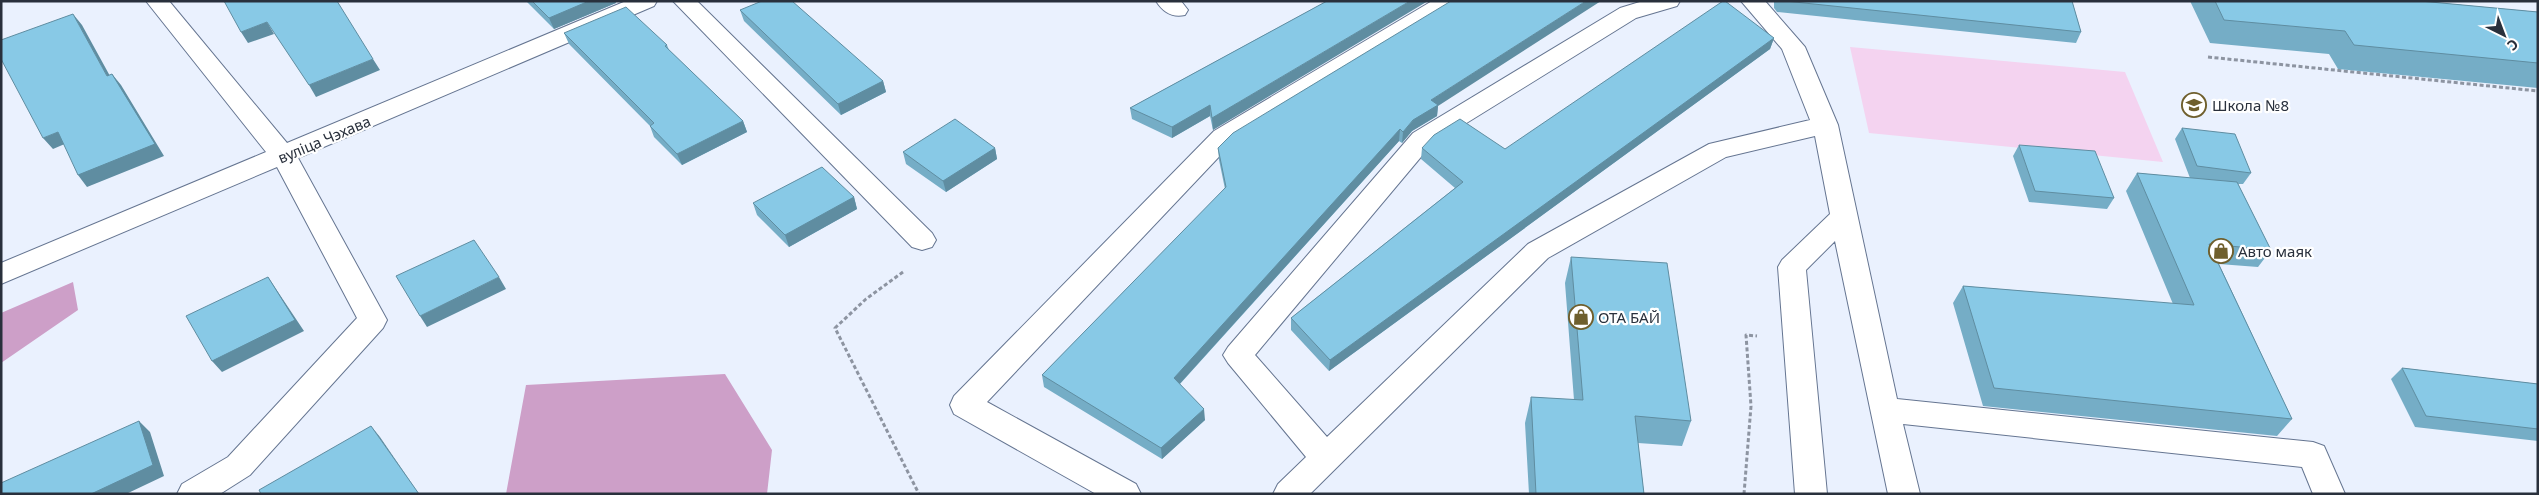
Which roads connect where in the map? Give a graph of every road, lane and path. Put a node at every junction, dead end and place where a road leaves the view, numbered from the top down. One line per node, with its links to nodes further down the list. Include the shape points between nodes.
1 (157, 1): 10 (street)
2 (646, 1): 10 (street, вуліца Чэхава)
3 (684, 1): 12 (street)
4 (1449, 1): 20 (street, via 1223,136 965,405)
5 (1669, 1): 17 (street, via 1628,13 1422,139 1238,355)
6 (1752, 1): 9 (street, via 1793,47)
7 (2208, 57): 8 (path)
8 (2538, 91)
9 (1825, 125): 11 (street); 17 (street, via 1718,150 1538,251)
10 (284, 156): 14 (street, вуліца Чэхава); 18 (street, via 373,320 239,466)
11 (1844, 216): 15 (street, via 1792,267); 16 (street)
12 (922, 240)
13 (905, 271): 19 (path, via 866,299 836,328)
14 (1, 274)
15 (1798, 339): 22 (path, via 1746,335 1751,406); 23 (street)
16 (1884, 410): 24 (street); 25 (street, via 2313,455)
17 (1326, 458): 21 (street)
18 (193, 494)
19 (919, 494)
20 (1125, 494)
21 (1290, 494)
22 (1744, 494)
23 (1811, 494)
24 (1904, 494)
25 (2329, 494)

